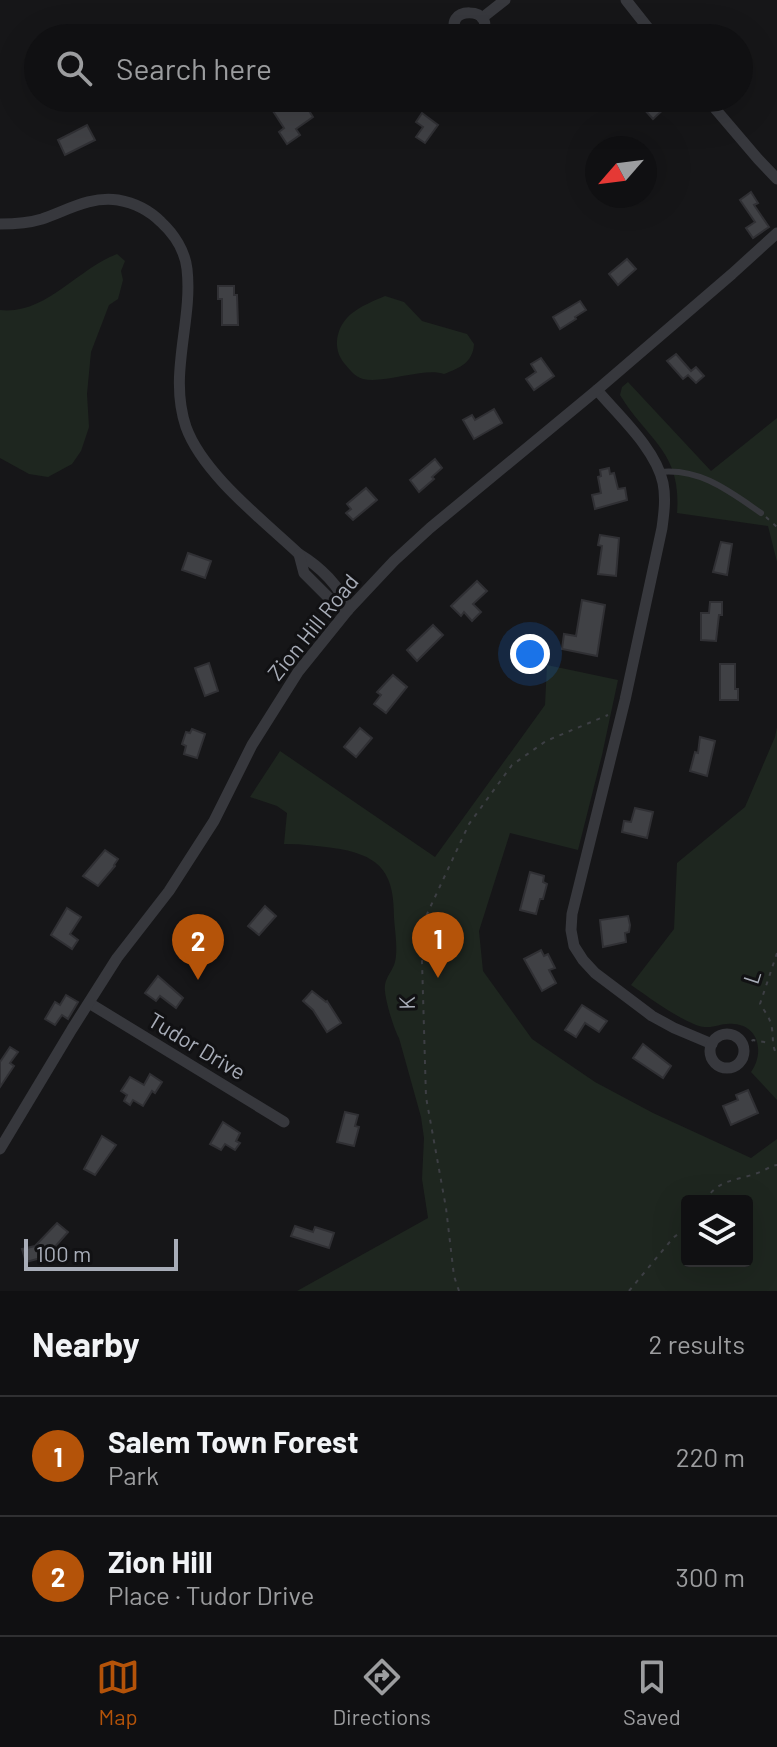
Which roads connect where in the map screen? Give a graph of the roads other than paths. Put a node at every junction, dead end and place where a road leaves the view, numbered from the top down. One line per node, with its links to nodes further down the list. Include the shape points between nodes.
1 (505, 0): 3 (street)
2 (626, 0): 6 (street)
3 (482, 18): 4 (street, via 468,12); 5 (street)
4 (455, 24)
5 (484, 24)
6 (645, 24)
7 (718, 112): 8 (street)
8 (777, 179)
9 (0, 224): 14 (street, via 40,220 104,199 152,213 174,235 187,266 179,372 187,429 216,476 314,563 345,598)
10 (777, 233): 11 (street, Zion Hill Road)
11 (597, 390): 12 (street); 14 (street, Zion Hill Road, via 412,544)
12 (660, 472): 13 (lane, via 681,471 710,480); 16 (street, via 662,528 572,914 572,938 595,973 640,1008)
13 (761, 513)
14 (348, 610): 15 (street, Zion Hill Road, via 298,672 252,745 214,821)
15 (89, 1003): 17 (street, Tudor Drive); 18 (street, Zion Hill Road)
16 (712, 1044): 16 (street, via 725,1034 736,1037 744,1051 736,1065 721,1067 713,1060)
17 (284, 1122)
18 (0, 1149)

